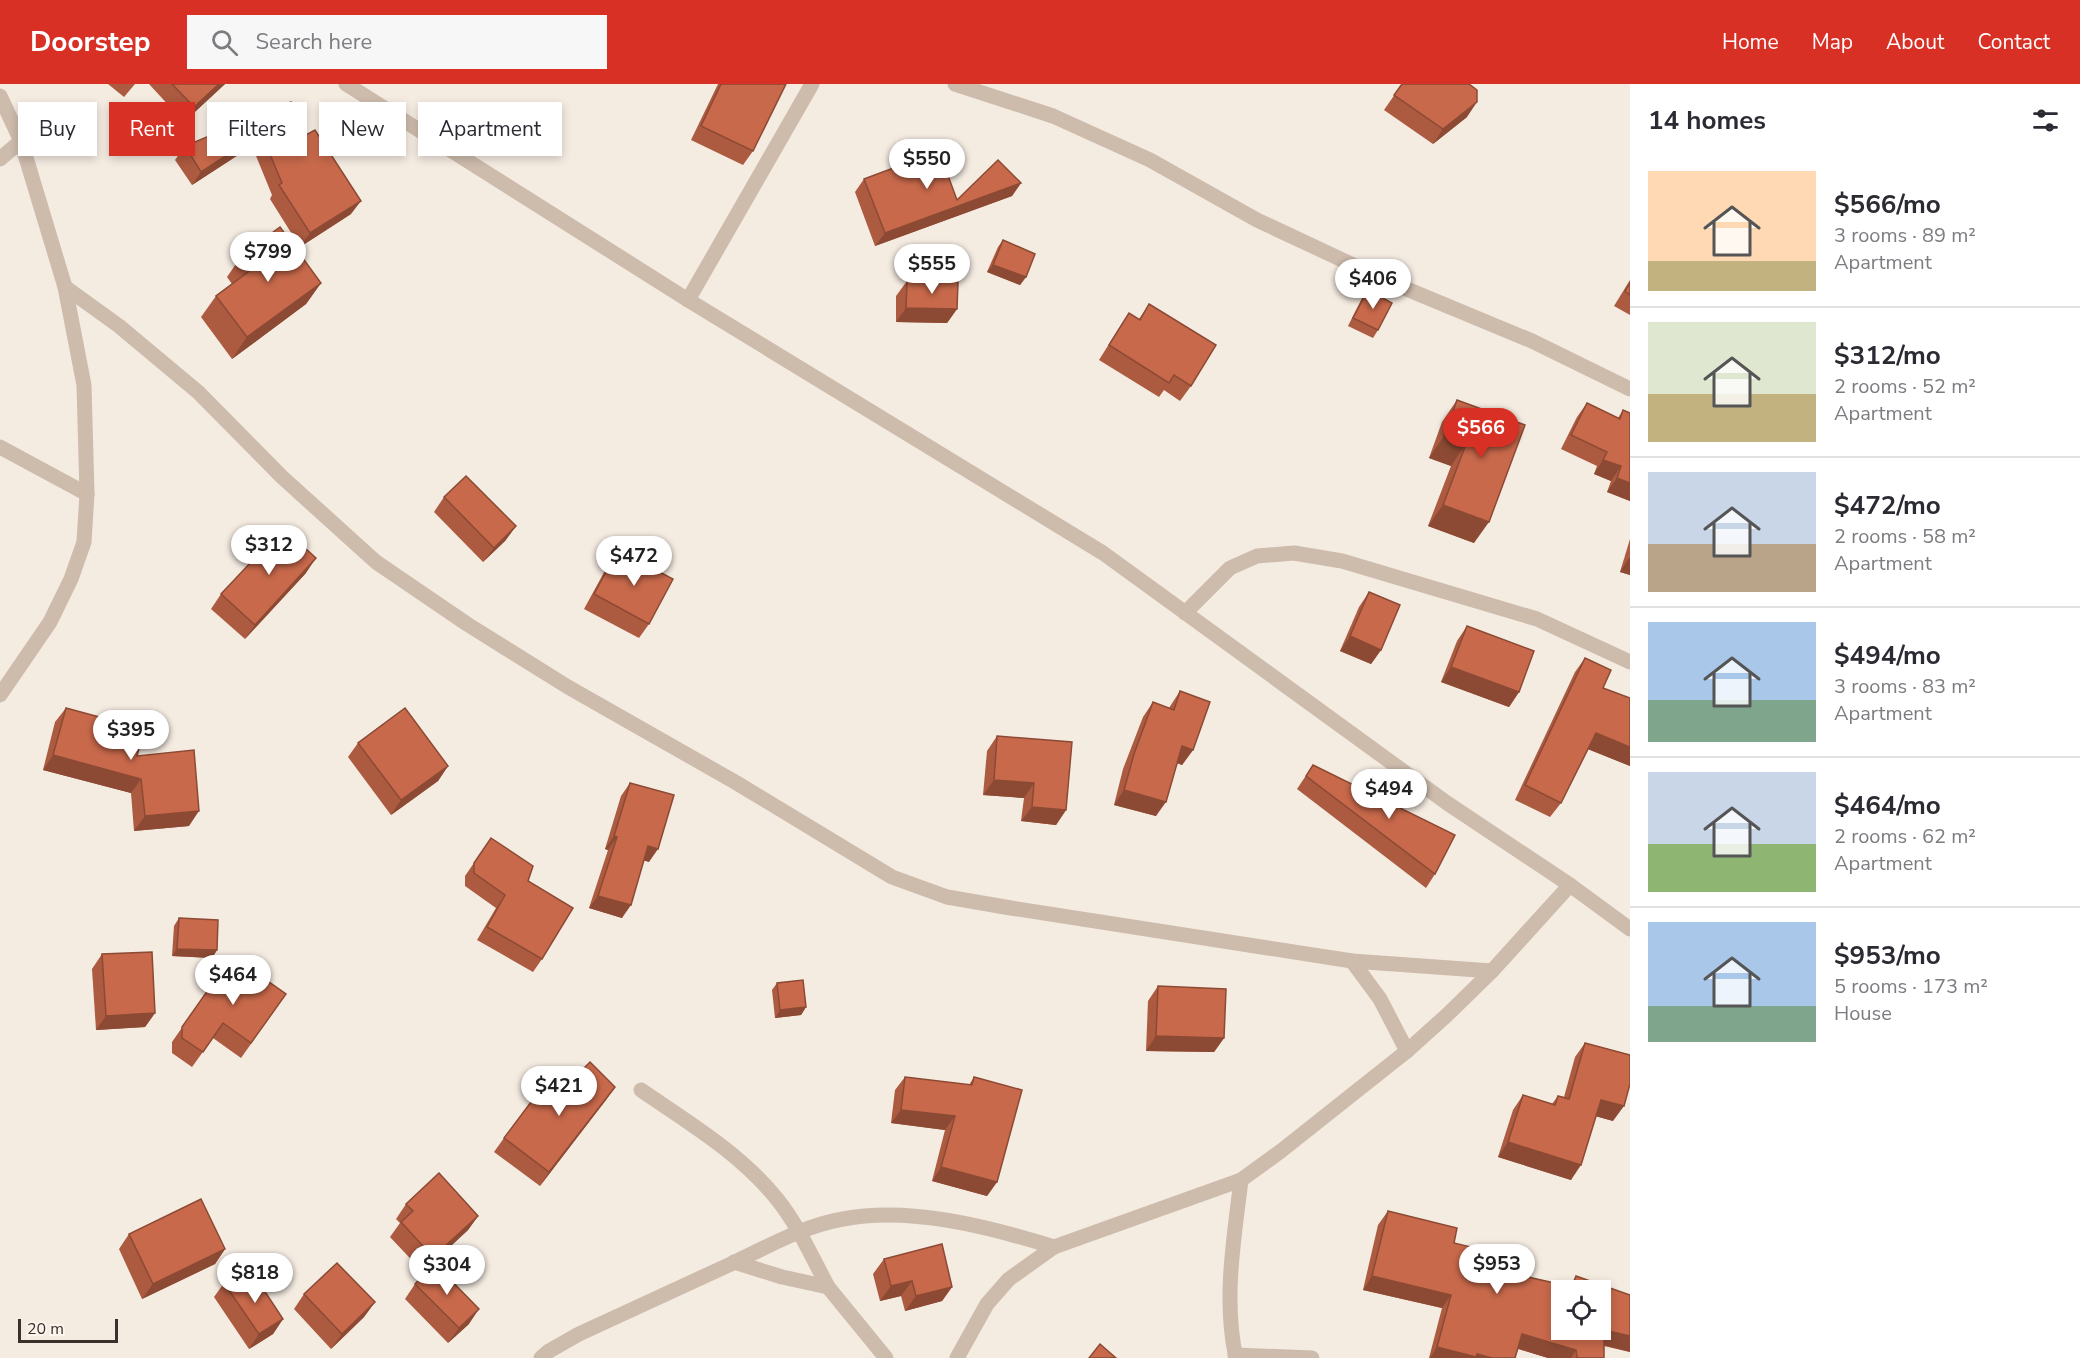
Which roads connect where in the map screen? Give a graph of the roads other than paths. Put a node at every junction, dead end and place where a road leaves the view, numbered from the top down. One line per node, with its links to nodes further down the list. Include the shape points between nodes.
1 (346, 84): 10 (street)
2 (812, 84): 10 (street)
3 (955, 84): 11 (street, via 1053,116 1118,145 1268,225 1385,280 1533,340)
4 (0, 96): 5 (street)
5 (18, 135)
6 (18, 144): 8 (street)
7 (26, 156): 9 (street)
8 (0, 159)
9 (65, 287): 13 (street, via 84,385); 19 (street, via 198,392 282,477 376,562 558,681 892,877 947,897)
10 (688, 300): 14 (street, via 1103,553)
11 (1630, 389)
12 (0, 447): 13 (street)
13 (87, 494): 16 (street, via 84,542 71,579 50,622)
14 (1185, 613): 15 (street, via 1230,568 1257,556 1294,553 1342,561 1537,619); 17 (street, via 1448,803)
15 (1630, 662)
16 (0, 695)
17 (1570, 885): 18 (street); 20 (street)
18 (1630, 929)
19 (1352, 961): 20 (street); 21 (street, via 1380,999)
20 (1492, 971): 21 (street)
21 (1407, 1051): 23 (street)
22 (641, 1090): 24 (street, via 734,1154 778,1199)
23 (1241, 1180): 25 (street); 28 (street, via 1230,1272)
24 (799, 1231): 25 (street, via 843,1219 888,1215 959,1222); 26 (street); 27 (street)
25 (1054, 1247): 31 (street, via 1009,1279 987,1304)
26 (734, 1262): 27 (street); 29 (street, via 579,1334)
27 (828, 1287): 30 (street)
28 (1236, 1357): 32 (street)
29 (541, 1358)
30 (886, 1358)
31 (957, 1358)
32 (1312, 1358)

